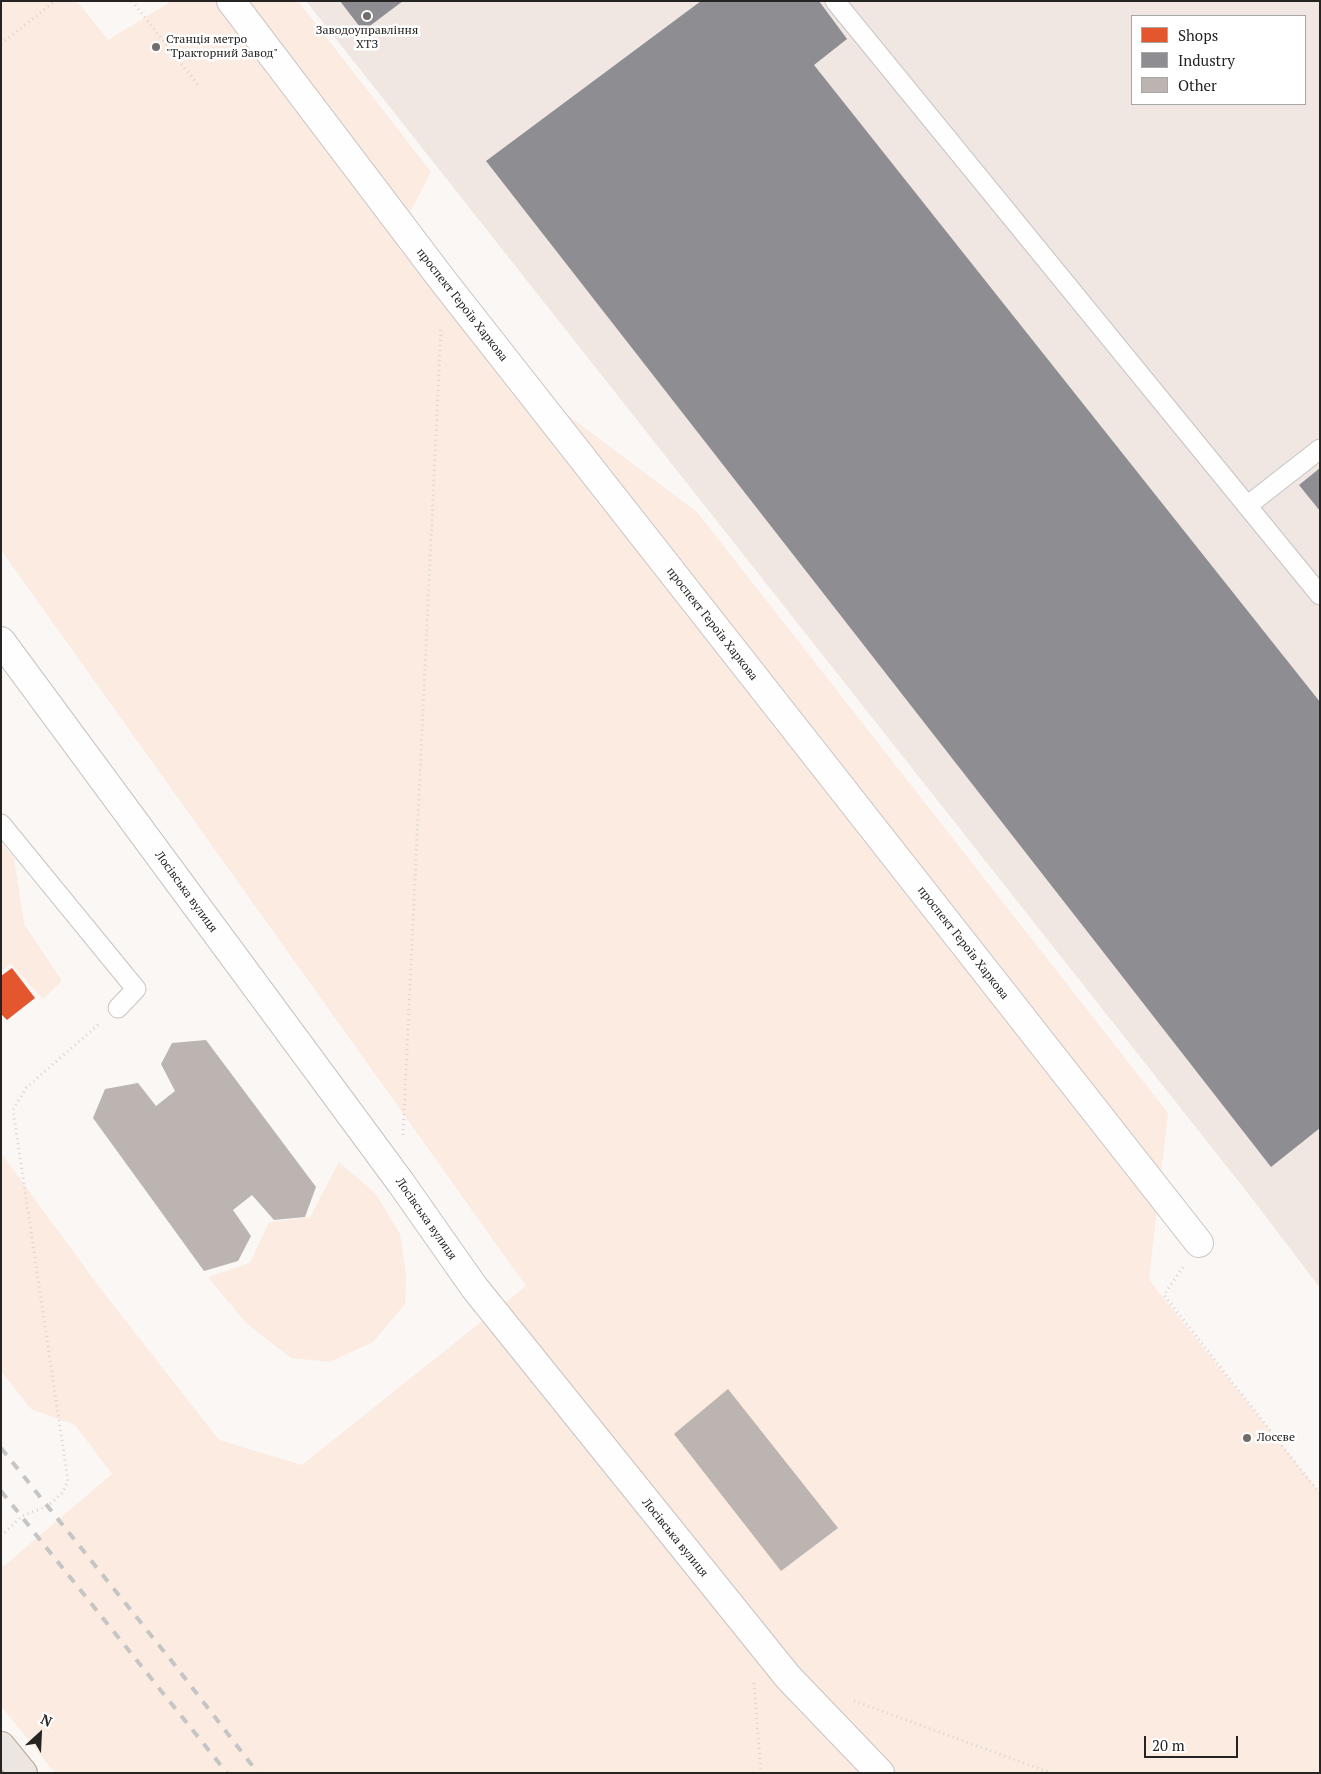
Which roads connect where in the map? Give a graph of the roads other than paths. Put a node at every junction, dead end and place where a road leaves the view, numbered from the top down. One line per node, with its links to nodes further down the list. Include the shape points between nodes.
1 (231, 1): 9 (street, проспект Героїв Харкова, via 444,282)
2 (835, 1): 4 (lane)
3 (1320, 449): 4 (lane)
4 (1247, 506): 5 (lane)
5 (1320, 595)
6 (1, 642): 12 (street, Лосівська вулиця, via 401,1183 474,1287 788,1677)
7 (1, 824): 8 (lane, via 136,989)
8 (118, 1008)
9 (1199, 1243)
10 (1, 1746): 11 (main road)
11 (22, 1773)
12 (880, 1773)

